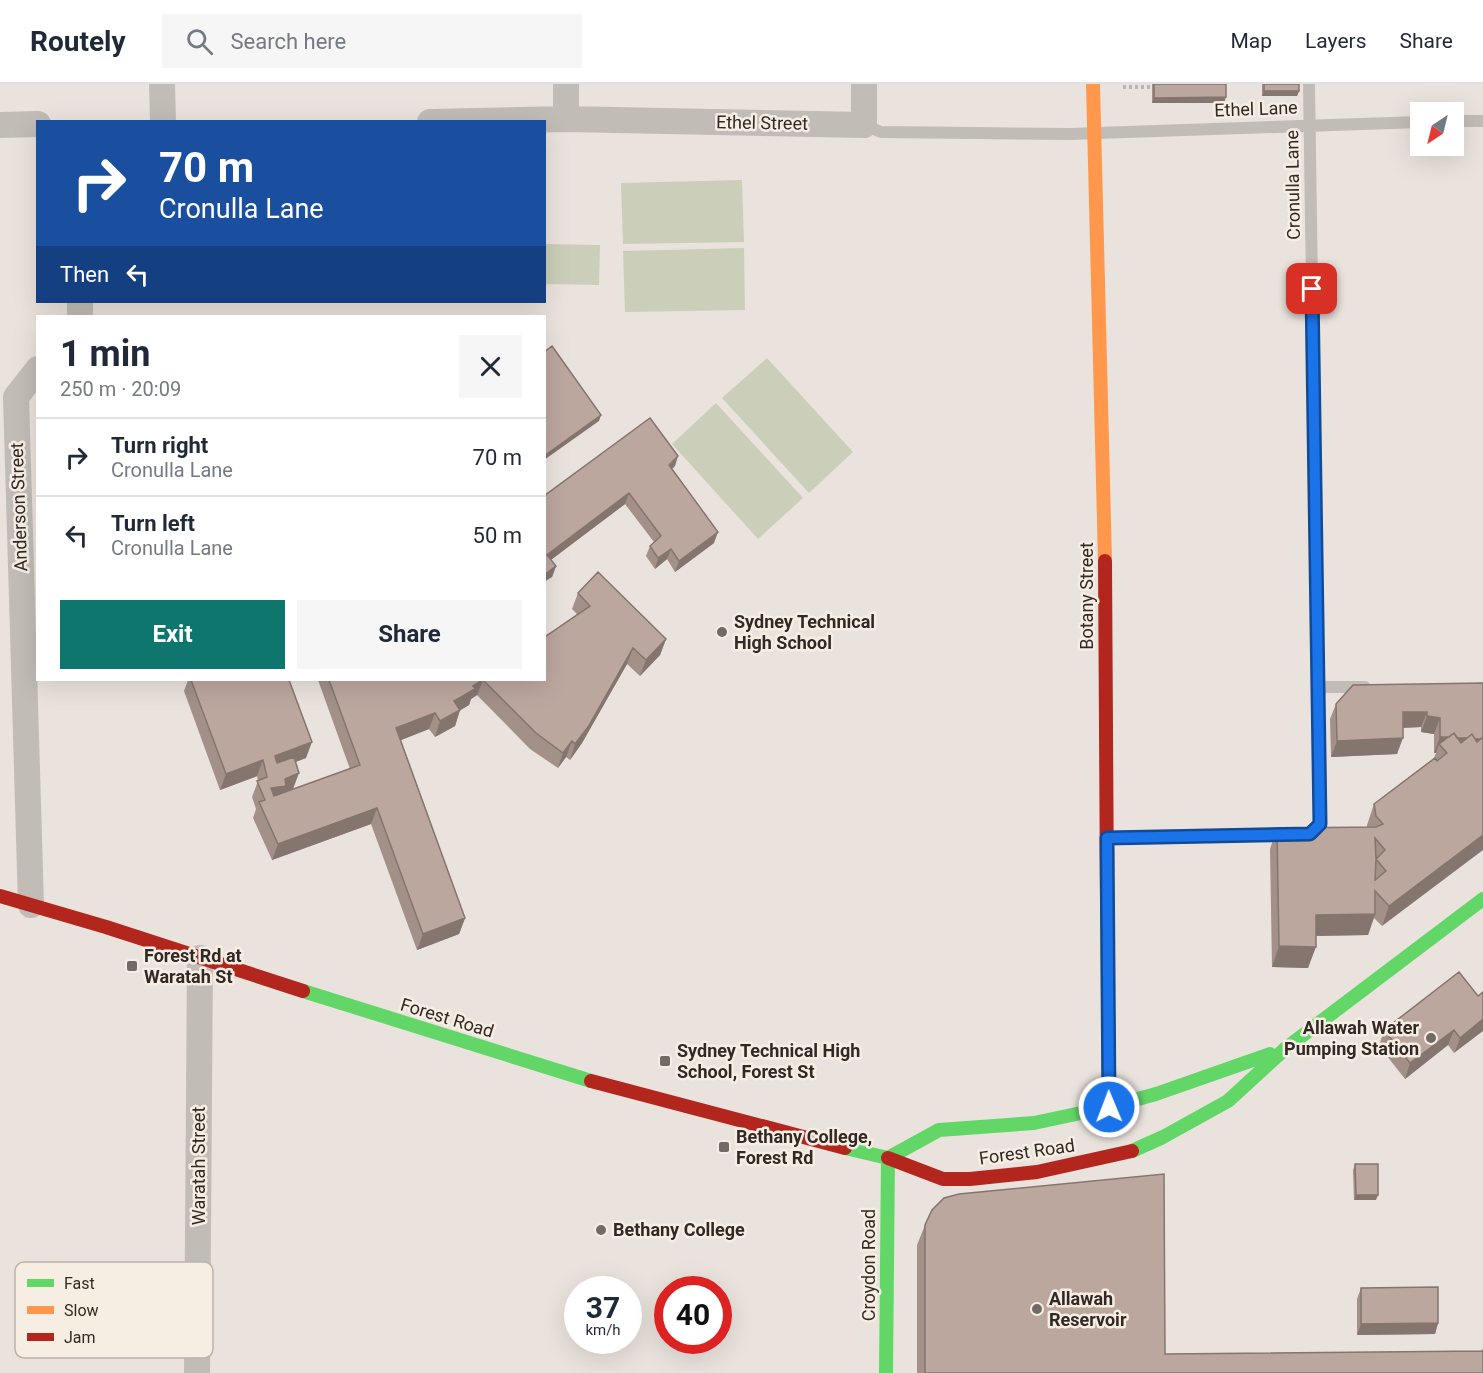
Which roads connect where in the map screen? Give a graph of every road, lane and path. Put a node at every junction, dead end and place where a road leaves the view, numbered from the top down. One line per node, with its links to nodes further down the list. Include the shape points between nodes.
1 (162, 84): 7 (street)
2 (566, 84): 6 (street)
3 (864, 84): 14 (street)
4 (1093, 84): 16 (main road, Botany Street)
5 (1309, 84): 15 (lane, Cronulla Lane)
6 (566, 119): 8 (street, Ethel Street); 14 (street, Ethel Street)
7 (163, 120)
8 (521, 120)
9 (1483, 121): 11 (lane)
10 (1410, 122): 15 (lane, Ethel Lane)
11 (1464, 122)
12 (36, 124): 13 (street)
13 (0, 125)
14 (864, 125): 16 (lane, Ethel Street, via 881,132)
15 (1310, 125): 16 (lane, Ethel Lane); 18 (lane, Cronulla Lane)
16 (1093, 133): 20 (main road, Botany Street, via 1104,441)
17 (36, 372): 23 (street, Anderson Street, via 16,397)
18 (1318, 687): 19 (lane); 20 (lane, Cronulla Lane, via 1320,824 1310,834)
19 (1377, 687)
20 (1107, 838): 26 (main road, Botany Street)
21 (0, 896): 23 (main road, Forest Road)
22 (1483, 899): 25 (main road, Forest Road)
23 (31, 904): 24 (main road, Forest Road)
24 (200, 958): 27 (main road, Forest Road, via 574,1075 735,1121); 28 (street, Waratah Street)
25 (1286, 1048): 26 (main road, Forest Road); 27 (main road, Forest Road, via 1228,1101 1163,1137 1113,1156 1037,1172 943,1179)
26 (1109, 1107): 27 (main road, Forest Road, via 1034,1123 939,1130)
27 (888, 1158): 31 (main road, Croydon Road)
28 (198, 1262)
29 (197, 1358): 30 (street, Waratah Street)
30 (197, 1373)
31 (886, 1373)

